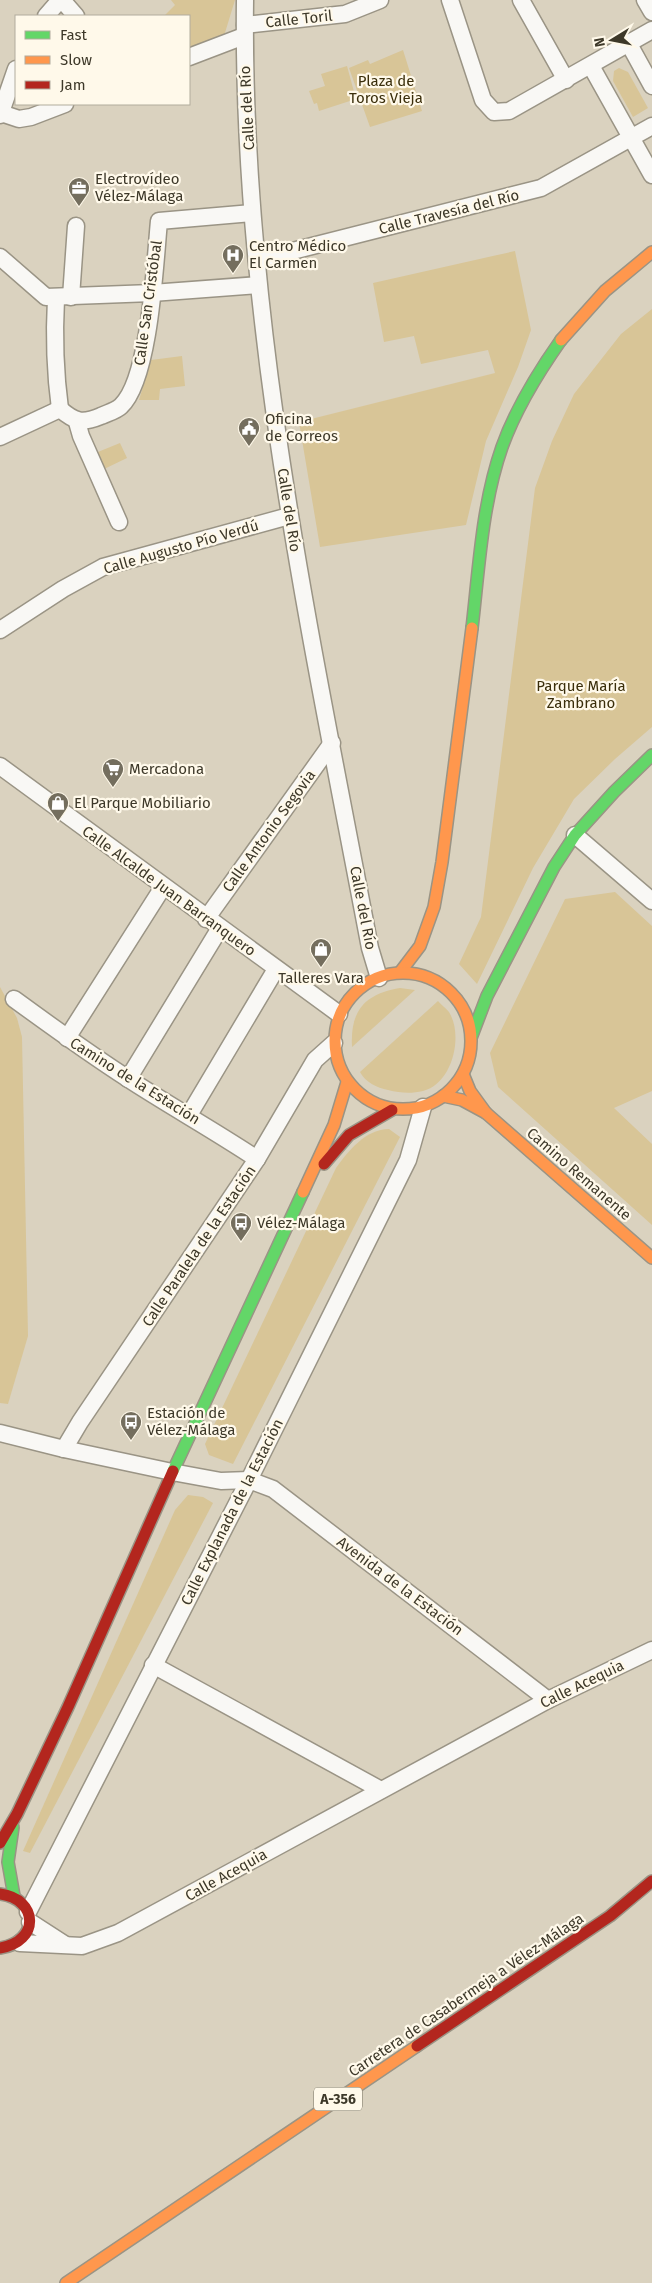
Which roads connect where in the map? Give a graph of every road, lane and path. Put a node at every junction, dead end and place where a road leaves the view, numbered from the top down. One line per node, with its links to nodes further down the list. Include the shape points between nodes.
1 (61, 0): 8 (street); 9 (street)
2 (245, 0): 10 (street, Calle del Río)
3 (380, 0): 10 (street, Calle Toril, via 345,14)
4 (450, 0): 16 (street, via 483,100 494,112 509,111)
5 (521, 0): 16 (street)
6 (646, 0): 7 (street)
7 (652, 12)
8 (47, 15)
9 (75, 15)
10 (244, 30): 13 (street, Calle Toril); 23 (street, Calle del Río)
11 (652, 30): 12 (street)
12 (629, 44): 14 (street); 17 (street)
13 (190, 57)
14 (591, 66): 16 (street); 21 (street)
15 (15, 72): 19 (street)
16 (566, 80)
17 (652, 86)
18 (62, 105): 19 (street, via 19,119)
19 (0, 114)
20 (652, 126): 21 (street, Calle Travesía del Río)
21 (630, 137): 22 (street); 27 (street, Calle Travesía del Río, via 541,188)
22 (652, 175)
23 (252, 213): 27 (street, Calle del Río); 29 (street, Calle San Cristóbal, via 159,221)
24 (76, 226): 30 (street)
25 (652, 252): 46 (street, via 589,308 554,350 528,389 502,448 485,522 442,862 427,935 416,956)
26 (0, 257): 30 (street, via 46,297)
27 (257, 260): 28 (street, Calle del Río)
28 (258, 285): 29 (street); 34 (street, Calle del Río)
29 (152, 293): 30 (street); 32 (street, Calle San Cristóbal, via 141,364 129,395 120,407 88,422)
30 (64, 297): 31 (street, via 54,330)
31 (60, 409): 32 (street); 33 (street)
32 (77, 422): 35 (street)
33 (0, 437)
34 (289, 516): 36 (street, Calle Augusto Pío Verdú, via 103,568 64,588); 37 (street, Calle del Río)
35 (119, 522)
36 (0, 630)
37 (332, 743): 43 (street, Calle Antonio Segovia); 47 (street, Calle del Río, via 370,948)
38 (652, 755): 40 (street)
39 (0, 766): 41 (street, Calle Alcalde Juan Barranquero)
40 (575, 834): 42 (street); 51 (street, via 554,867 487,996)
41 (163, 887): 43 (street, Calle Alcalde Juan Barranquero); 50 (street)
42 (652, 901)
43 (206, 919): 44 (street, Calle Alcalde Juan Barranquero)
44 (220, 928): 45 (street, Calle Alcalde Juan Barranquero); 54 (street)
45 (276, 969): 49 (street, Calle Alcalde Juan Barranquero); 60 (street)
46 (401, 971): 47 (street); 51 (street, via 419,974 442,985 458,1002 467,1019)
47 (379, 978): 49 (street, via 368,982 351,996)
48 (14, 999): 50 (street, Camino de la Estación)
49 (339, 1014): 52 (street)
50 (66, 1038): 54 (street, Camino de la Estación)
51 (471, 1038): 53 (street)
52 (334, 1042): 55 (street, via 340,1070); 61 (street, Calle Paralela de la Estación, via 315,1060)
53 (463, 1074): 56 (street); 59 (street, Camino Remanente, via 470,1091)
54 (128, 1079): 60 (street, Camino de la Estación)
55 (347, 1082): 58 (street, via 359,1095); 62 (street, via 334,1125)
56 (443, 1096): 57 (street); 59 (street, Camino Remanente, via 462,1100)
57 (423, 1107): 58 (street); 67 (street, Calle Explanada de la Estación, via 408,1160)
58 (392, 1110): 62 (street, via 349,1135)
59 (486, 1113): 63 (street, Camino Remanente)
60 (189, 1115): 61 (street, Camino de la Estación)
61 (258, 1159): 65 (street, Calle Paralela de la Estación)
62 (304, 1188): 66 (street)
63 (652, 1258)
64 (0, 1433): 65 (street)
65 (64, 1450): 66 (street)
66 (172, 1472): 67 (street, via 221,1481); 72 (street)
67 (249, 1480): 69 (street, Calle Explanada de la Estación); 70 (street, Avenida de la Estación, via 273,1489)
68 (652, 1650): 70 (street, Calle Acequia)
69 (153, 1665): 71 (street); 78 (street, Calle Explanada de la Estación)
70 (548, 1700): 71 (street, Calle Acequia)
71 (381, 1790): 81 (street, Calle Acequia, via 118,1933 82,1946)
72 (17, 1814): 73 (street); 76 (street, via 7,1869)
73 (0, 1843)
74 (652, 1881): 79 (street, Carretera de Casabermeja a Vélez-Málaga / A-356)
75 (0, 1894): 76 (street)
76 (14, 1896): 78 (street, via 23,1902)
77 (644, 1902): 79 (street, Carretera de Casabermeja a Vélez-Málaga / A-356)
78 (29, 1916): 80 (street, via 28,1933); 81 (street)
79 (610, 1916): 83 (street, Carretera de Casabermeja a Vélez-Málaga / A-356)
80 (20, 1943): 81 (street, Calle Acequia); 82 (street)
81 (66, 1945)
82 (0, 1948)
83 (66, 2283)

